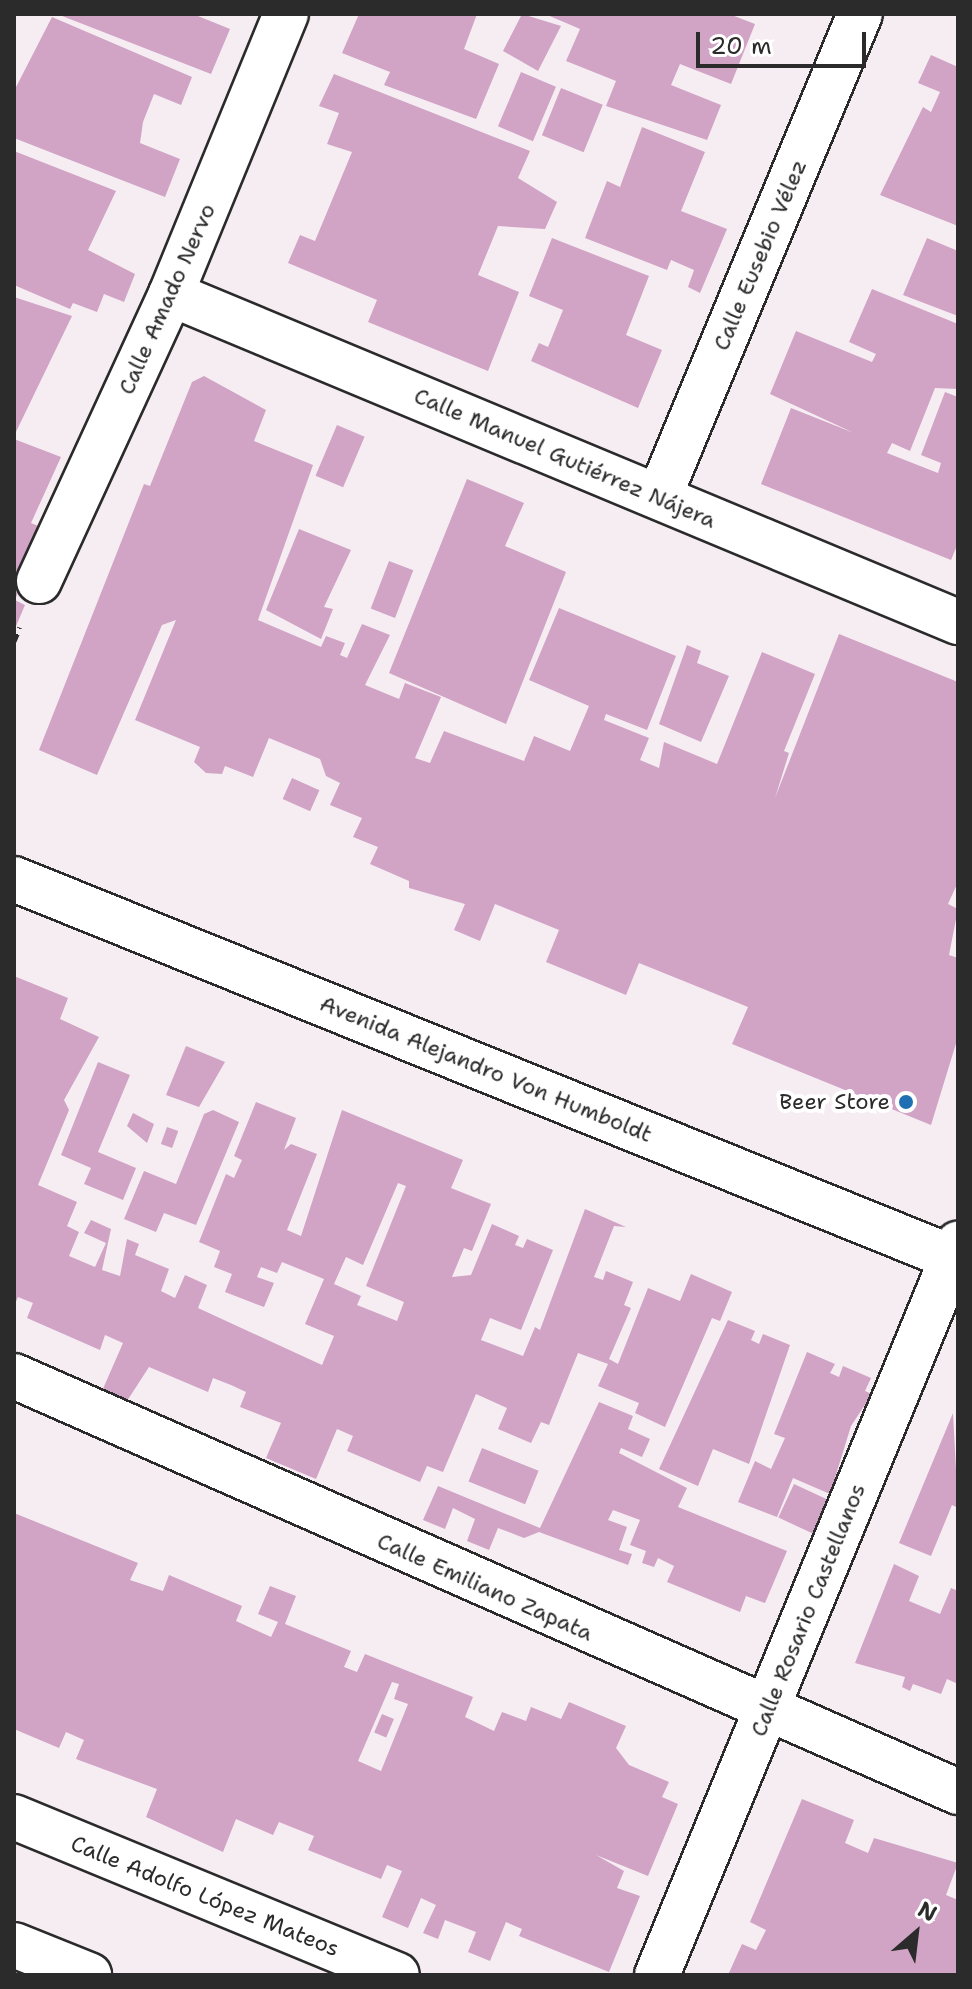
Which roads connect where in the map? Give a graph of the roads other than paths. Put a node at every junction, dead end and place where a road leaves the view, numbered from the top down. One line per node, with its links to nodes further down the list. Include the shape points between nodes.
1 (286, 14): 3 (street, Calle Amado Nervo)
2 (860, 14): 4 (street, Calle Eusebio Vélez)
3 (171, 294): 4 (street, Calle Manuel Gutiérrez Nájera); 5 (street, Calle Amado Nervo)
4 (659, 497): 6 (street, Calle Manuel Gutiérrez Nájera)
5 (39, 581)
6 (958, 622)
7 (14, 879): 8 (street, Avenida Alejandro Von Humboldt)
8 (956, 1254): 10 (street, Calle Rosario Castellanos)
9 (14, 1376): 10 (street, Calle Emiliano Zapata)
10 (766, 1712): 11 (street, Calle Emiliano Zapata); 16 (street, Calle Rosario Castellanos)
11 (958, 1792)
12 (14, 1817): 15 (street, Calle Adolfo López Mateos)
13 (14, 1945): 14 (street)
14 (89, 1975)
15 (397, 1975)
16 (657, 1975)

